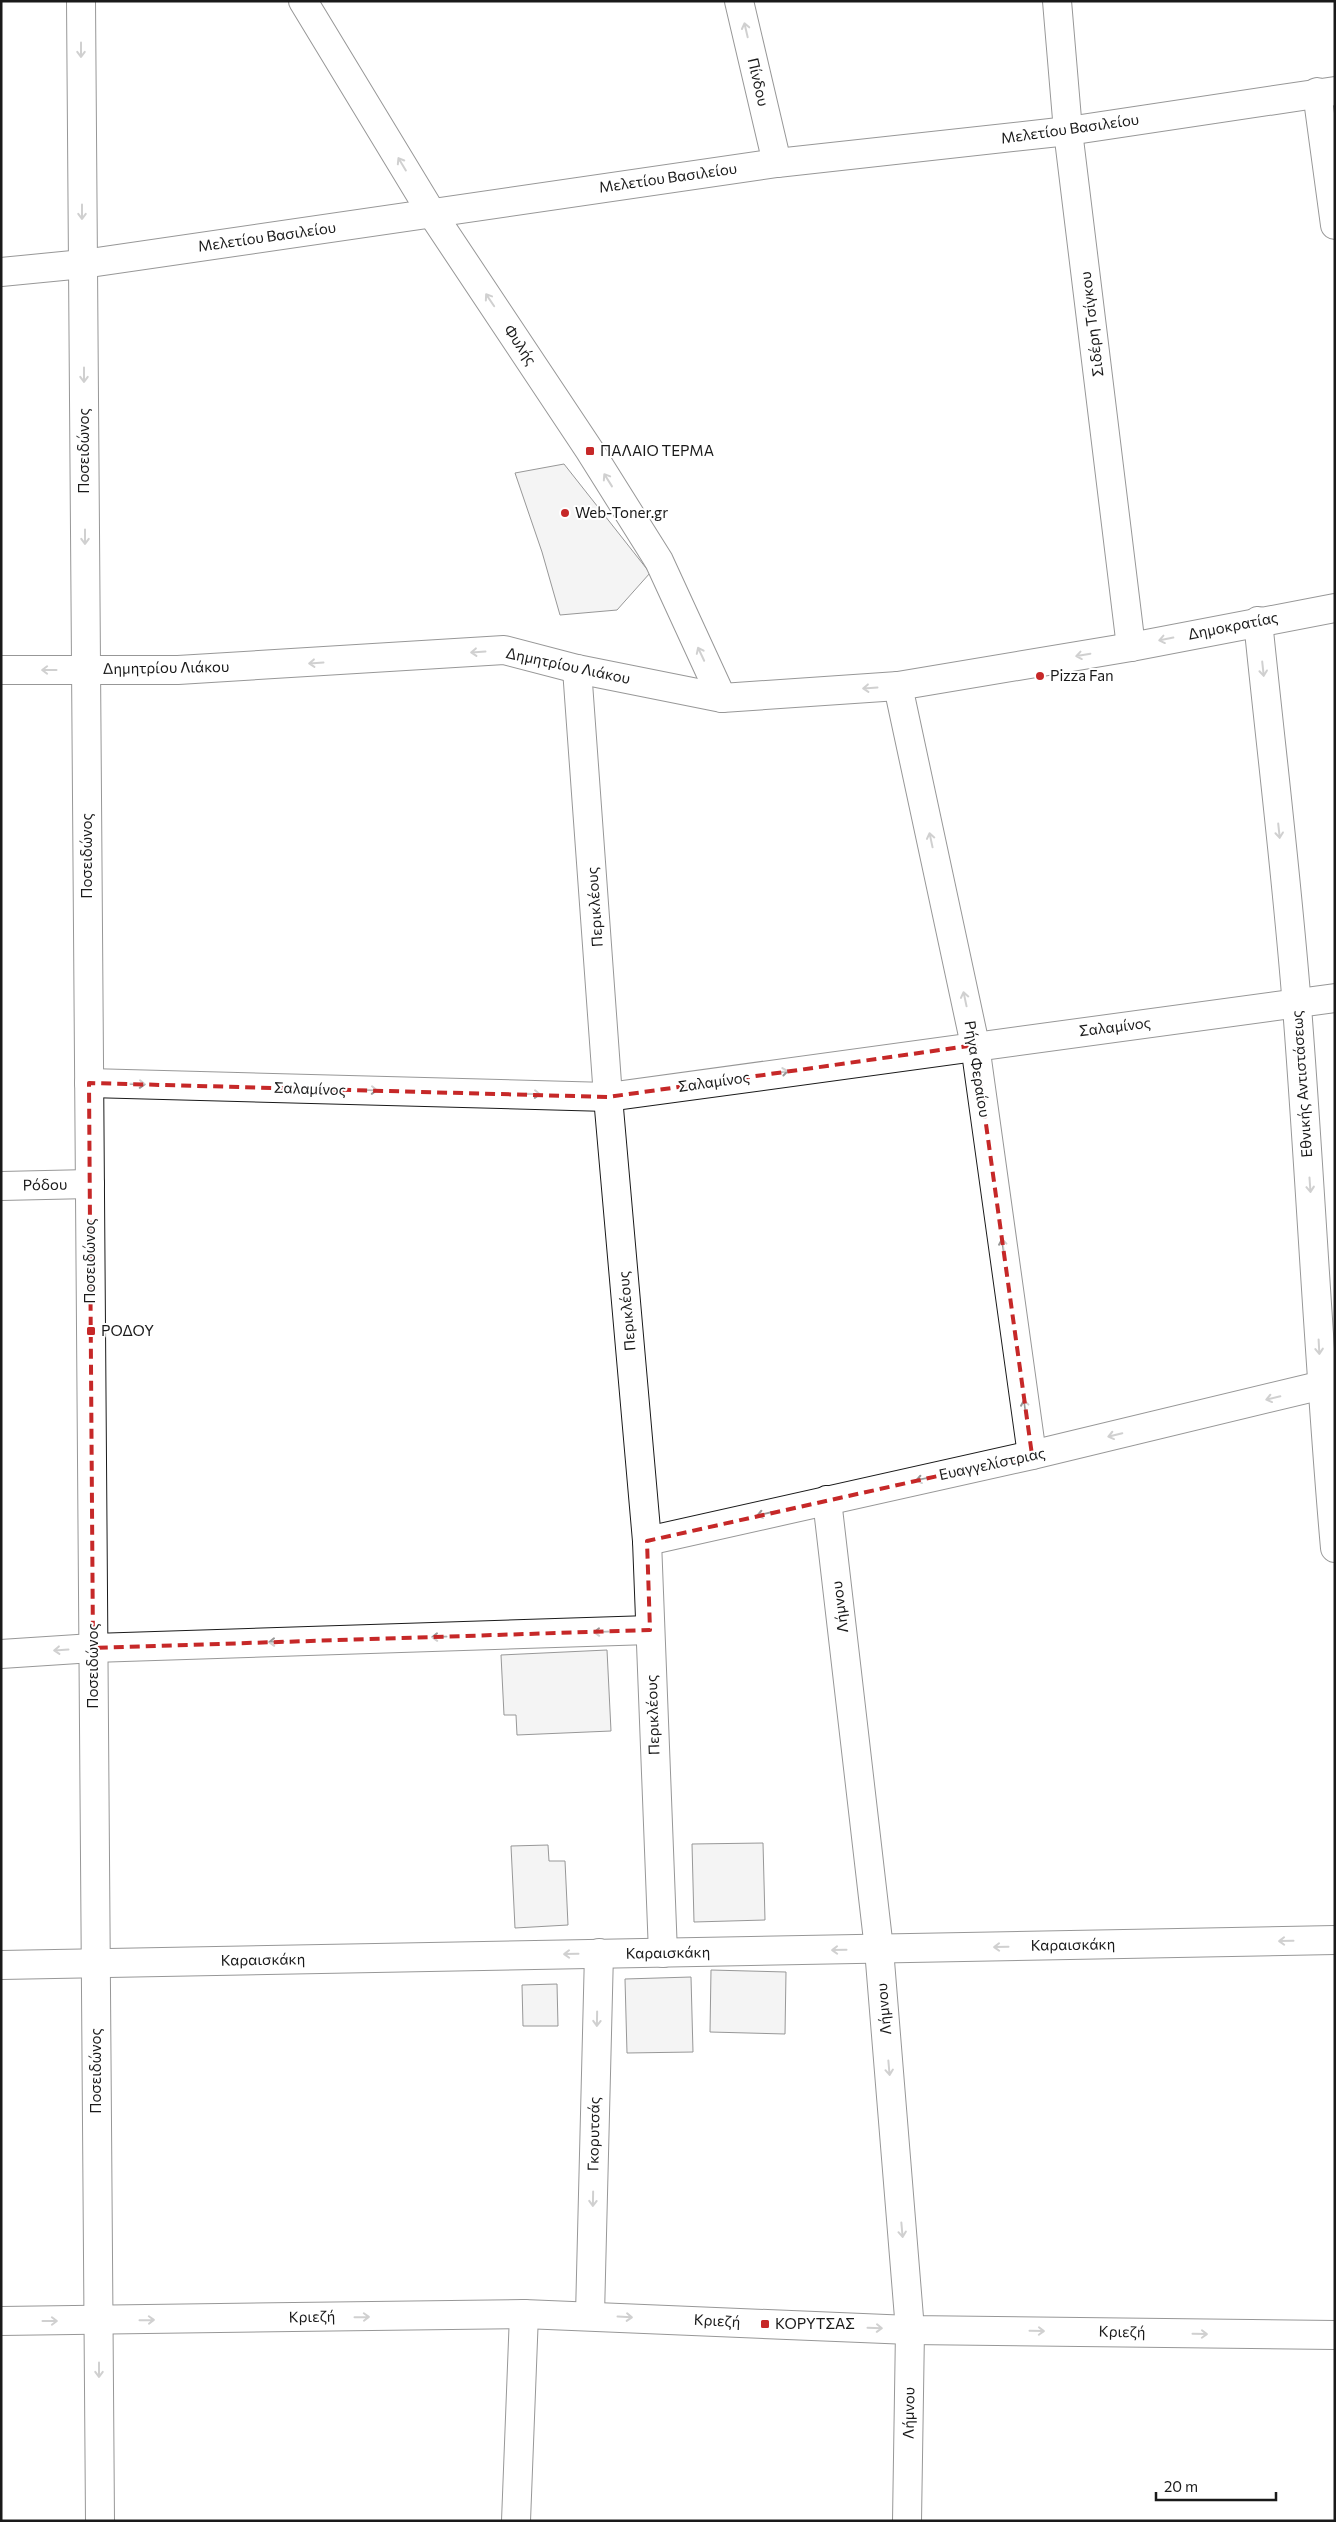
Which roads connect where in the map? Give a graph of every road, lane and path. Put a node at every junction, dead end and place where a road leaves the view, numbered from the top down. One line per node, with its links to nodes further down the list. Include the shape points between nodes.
1 (81, 1): 10 (street, Ποσειδώνος, one-way to 10)
2 (303, 1): 8 (street, Φυλής, one-way to 2)
3 (739, 1): 7 (street, Πίνδου, one-way to 3)
4 (1057, 1): 6 (street, Σιδέρη Τσίγκου)
5 (1326, 91): 6 (street, Μελετίου Βασιλείου); 9 (street)
6 (1068, 131): 7 (street, Μελετίου Βασιλείου); 14 (street, Σιδέρη Τσίγκου)
7 (777, 163): 8 (street, Μελετίου Βασιλείου)
8 (431, 212): 10 (street, Μελετίου Βασιλείου); 19 (street, Φυλής, one-way to 8, via 659,561)
9 (1335, 226)
10 (83, 264): 11 (street, Μελετίου Βασιλείου); 17 (street, Ποσειδώνος, one-way to 17)
11 (1, 272)
12 (1335, 608): 13 (street, Δημοκρατίας)
13 (1258, 621): 14 (street, Δημοκρατίας, one-way to 14); 21 (street, Εθνικής Αντιστάσεως, one-way to 21)
14 (1131, 646): 18 (street, Δημητρίου Λιάκου, one-way to 18)
15 (577, 669): 17 (street, Δημητρίου Λιάκου, one-way to 17, via 504,650 278,666); 19 (street, Δημητρίου Λιάκου); 24 (street, Περικλέους)
16 (1, 670): 17 (street, Δημητρίου Λιάκου, one-way to 16)
17 (86, 670): 23 (street, Ποσειδώνος)
18 (898, 686): 19 (street, Δημητρίου Λιάκου, one-way to 19); 22 (street, Ρήγα Φεραίου, one-way to 18)
19 (722, 698)
20 (1335, 998): 21 (street, Σαλαμίνος)
21 (1296, 1004): 22 (street, Σαλαμίνος); 27 (street, Εθνικής Αντιστάσεως, one-way to 27)
22 (975, 1045): 24 (street, Σαλαμίνος, one-way to 22); 28 (street, Ρήγα Φεραίου, one-way to 22)
23 (89, 1083): 24 (street, Σαλαμίνος, one-way to 24); 25 (street, Ποσειδώνος)
24 (608, 1096): 30 (street, Περικλέους)
25 (90, 1184): 26 (street, Ρόδου); 33 (street, Ποσειδώνος)
26 (1, 1186)
27 (1328, 1384): 28 (street, Ευαγγελίστριας, one-way to 28); 31 (street, Εθνικής Αντιστάσεως)
28 (1032, 1455): 29 (street, Ευαγγελίστριας, one-way to 29)
29 (827, 1500): 30 (street, Ευαγγελίστριας, one-way to 30); 36 (street, Λήμνου)
30 (648, 1541): 32 (street, Περικλέους)
31 (1335, 1548)
32 (650, 1630): 33 (street, one-way to 33); 38 (street, Περικλέους)
33 (93, 1648): 34 (street, one-way to 34); 39 (street, Ποσειδώνος)
34 (1, 1654)
35 (1335, 1940): 36 (street, Καραισκάκη, one-way to 36)
36 (879, 1949): 38 (street, Καραισκάκη, one-way to 38); 45 (street, Λήμνου, one-way to 45)
37 (599, 1953): 38 (street, Καραισκάκη); 39 (street, Καραισκάκη, one-way to 39); 42 (street, Γκορυτσάς, one-way to 42)
38 (662, 1953)
39 (96, 1963): 40 (street, Καραισκάκη); 44 (street, Ποσειδώνος)
40 (1, 1965)
41 (524, 2314): 42 (street, Κριεζή); 44 (street, Κριεζή, one-way to 41); 48 (street)
42 (590, 2315): 45 (street, Κριεζή, one-way to 45)
43 (1, 2321): 44 (street, Κριεζή, one-way to 44)
44 (99, 2321): 47 (street, Ποσειδώνος, one-way to 47)
45 (910, 2330): 46 (street, Κριεζή, one-way to 46); 49 (street, Λήμνου)
46 (1335, 2335)
47 (100, 2521)
48 (516, 2521)
49 (907, 2521)

